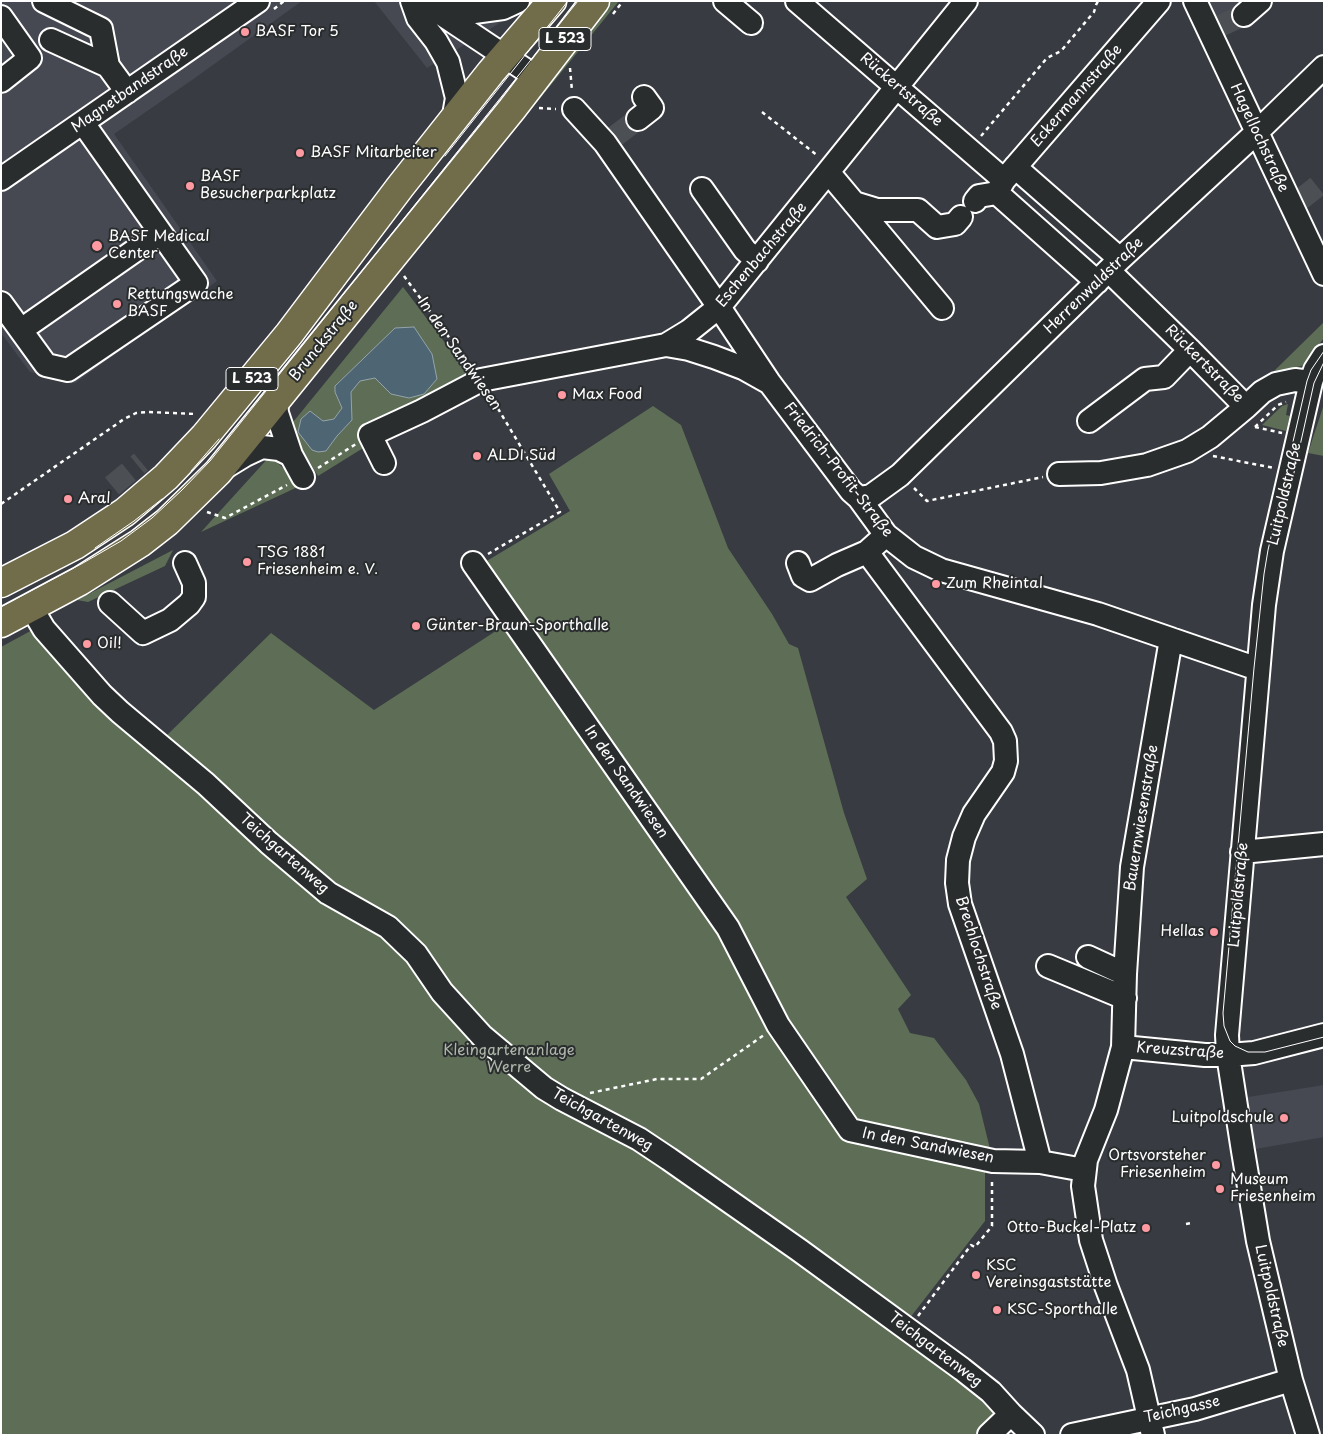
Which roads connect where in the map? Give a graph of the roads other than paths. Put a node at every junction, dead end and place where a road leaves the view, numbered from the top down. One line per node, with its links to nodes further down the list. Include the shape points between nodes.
1 (44, 1): 18 (street, via 101,29)
2 (258, 1): 23 (street, Magnetbandstraße)
3 (412, 1): 27 (street, via 418,18 436,41 450,69 457,98)
4 (422, 1): 17 (street)
5 (438, 1): 6 (street, via 474,12 504,8)
6 (518, 1)
7 (552, 1): 17 (main road, L 523)
8 (595, 1): 20 (main road, Brunckstraße / L 523)
9 (725, 1): 15 (street)
10 (798, 1): 22 (street, Rückertstraße)
11 (1159, 1): 32 (street, Eckermannstraße)
12 (1195, 1): 29 (street, Hagellochstraße, via 1214,29)
13 (957, 4): 22 (street, Eschenbachstraße)
14 (1, 17): 21 (street, via 30,58)
15 (752, 23)
16 (51, 40): 18 (street)
17 (505, 56): 20 (street); 27 (main road, L 523)
18 (108, 66): 23 (street)
19 (1324, 66): 29 (street, Herrenwaldstraße)
20 (536, 77): 48 (main road, Brunckstraße / L 523)
21 (1, 80)
22 (898, 87): 30 (street, Eschenbachstraße); 32 (street, Rückertstraße)
23 (127, 92): 28 (street, Magnetbandstraße)
24 (644, 97): 26 (street, via 652,108)
25 (574, 109): 40 (street, Friedrich-Profit-Straße, via 609,140)
26 (638, 119)
27 (453, 121): 62 (main road, L 523, via 289,334 204,437 166,477 125,512 75,545)
28 (83, 123): 31 (street, Magnetbandstraße); 35 (street)
29 (1257, 132): 37 (street, Herrenwaldstraße); 38 (street, Hagellochstraße, via 1296,203)
30 (831, 170): 34 (street); 36 (street, Eschenbachstraße)
31 (1, 180)
32 (1005, 180): 34 (street, via 979,196 955,224 937,227 918,210 877,210); 37 (street, Rückertstraße); 37 (street, Rückertstraße)
33 (702, 189): 36 (street, via 745,250)
34 (854, 203): 41 (street)
35 (160, 233): 42 (street); 42 (street, via 196,283 68,370 46,365)
36 (757, 261): 40 (street, Eschenbachstraße)
37 (1109, 271): 44 (street, Rückertstraße); 56 (street, Herrenwaldstraße, via 900,475 871,496)
38 (1324, 274)
39 (1, 303): 42 (street)
40 (719, 307): 43 (street, Eschenbachstraße); 46 (street, Friedrich-Profit-Straße)
41 (942, 308)
42 (21, 330)
43 (666, 345): 46 (street, via 714,357); 52 (street, Eschenbachstraße, via 481,380 370,436)
44 (1190, 350): 49 (street, Rückertstraße); 50 (street, via 1164,376 1145,379)
45 (1324, 356): 47 (street, Luitpoldstraße)
46 (769, 382): 56 (street, Friedrich-Profit-Straße, via 850,491)
47 (1311, 382): 49 (street, Rückertstraße, via 1295,380 1276,384); 67 (street, Luitpoldstraße, via 1272,551)
48 (276, 400): 51 (street); 53 (main road, Brunckstraße / L 523)
49 (1246, 407): 54 (street, via 1187,451 1147,464 1101,473)
50 (1089, 422)
51 (291, 455): 53 (street, via 278,449 262,448 245,454); 55 (street)
52 (384, 463)
53 (218, 472): 64 (main road, Brunckstraße / L 523, via 167,522 140,543)
54 (1059, 474)
55 (303, 477)
56 (860, 498): 57 (street, Friedrich-Profit-Straße)
57 (886, 535): 58 (street); 66 (street, Friedrich-Profit-Straße, via 914,558 942,570 1098,614)
58 (867, 552): 59 (street, via 810,580 803,576); 77 (street, Brechlochstraße, via 1005,741 1006,761 1002,772 974,814 964,837 958,860 957,884 960,904 1012,1054)
59 (798, 562)
60 (185, 563): 63 (street, via 194,583 194,597 170,620 144,633)
61 (473, 563): 77 (street, In den Sandwiesen, via 728,928 778,1025 850,1130 992,1161)
62 (1, 583)
63 (110, 603)
64 (31, 607): 65 (main road, Brunckstraße / L 523); 80 (street, Teichgartenweg, via 44,629 120,712 328,893 388,927 416,954 442,992 482,1036 544,1088 669,1158 908,1329 991,1392)
65 (1, 623)
66 (1171, 639): 67 (street, Friedrich-Profit-Straße); 72 (street, Bauernwiesenstraße, via 1132,867)
67 (1258, 669): 69 (street, Luitpoldstraße)
68 (1324, 844): 69 (street)
69 (1242, 852): 76 (street, Luitpoldstraße)
70 (1088, 957): 72 (street)
71 (1048, 966): 73 (street)
72 (1124, 974): 73 (street, Bauernwiesenstraße)
73 (1125, 998): 75 (street, Bauernwiesenstraße)
74 (1324, 1035): 76 (street, Kreuzstraße, via 1254,1053)
75 (1123, 1047): 76 (street, Kreuzstraße); 78 (street, Bauernwiesenstraße, via 1106,1110)
76 (1228, 1055): 79 (street, Luitpoldstraße, via 1258,1241)
77 (1040, 1162): 78 (street, In den Sandwiesen)
78 (1084, 1170): 81 (street, Bauernwiesenstraße, via 1084,1204 1091,1240 1138,1370)
79 (1291, 1380): 81 (street, Teichgasse); 85 (street, Luitpoldstraße)
80 (1011, 1414): 82 (street); 83 (street)
81 (1152, 1426): 84 (street, Teichgasse)
82 (988, 1435)
83 (1033, 1435)
84 (1072, 1435)
85 (1308, 1435)

